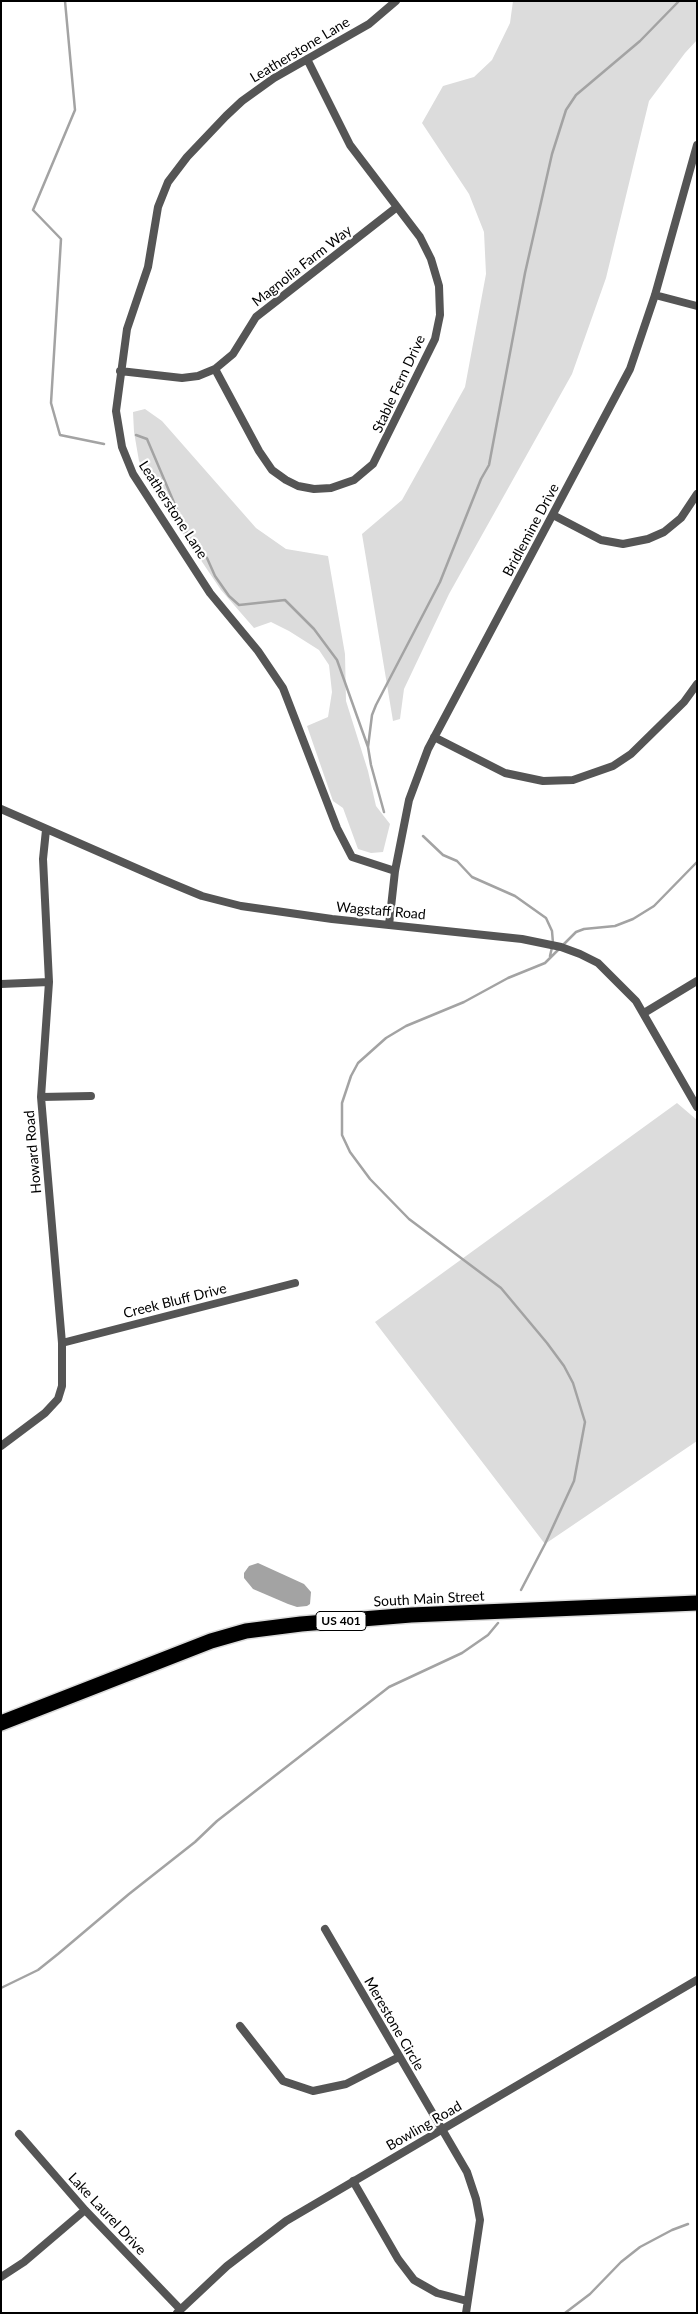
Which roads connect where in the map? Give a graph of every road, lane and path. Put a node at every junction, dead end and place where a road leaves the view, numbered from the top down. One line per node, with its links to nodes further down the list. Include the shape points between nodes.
1 (396, 1): 2 (street, Leatherstone Lane, via 369,24)
2 (307, 59): 6 (street, Stable Fern Drive, via 350,145); 10 (street, Leatherstone Lane, via 274,78 226,116 168,182 159,206 148,267 127,329)
3 (697, 145): 4 (street, Bridlemine Drive)
4 (688, 175): 5 (street); 7 (street, Bridlemine Drive)
5 (697, 178)
6 (397, 207): 9 (street, Magnolia Farm Way, via 256,317 233,354); 9 (street, Stable Fern Drive, via 431,259 438,286 440,315 435,339 373,464 354,480 331,488 314,489 286,480 272,470 259,451)
7 (656, 295): 8 (street); 12 (street, Bridlemine Drive, via 630,369)
8 (697, 306)
9 (215, 369): 10 (street, Magnolia Farm Way, via 182,378)
10 (120, 370): 17 (street, Leatherstone Lane, via 116,411 118,432 133,474 210,593 258,651 283,688 337,828 352,857)
11 (697, 494): 12 (street, via 681,518 664,532 624,544 601,540)
12 (553, 515): 14 (street, Bridlemine Drive)
13 (697, 684): 14 (street, via 684,702 631,754 613,766 573,780 543,781 505,773)
14 (434, 737): 17 (street, Bridlemine Drive, via 409,800)
15 (1, 809): 16 (street, Wagstaff Road)
16 (46, 830): 18 (street, Wagstaff Road, via 160,880 221,901 260,910); 20 (street, Howard Road, via 43,859)
17 (394, 871): 18 (street, Bridlemine Drive)
18 (389, 925): 22 (street, Wagstaff Road, via 522,939 562,947 598,963 628,991)
19 (697, 980): 22 (street)
20 (49, 982): 21 (street); 24 (street, Howard Road)
21 (1, 984)
22 (644, 1012): 25 (street, Wagstaff Road)
23 (91, 1096): 24 (street)
24 (41, 1098): 27 (street, Howard Road)
25 (697, 1107)
26 (295, 1283): 27 (street, Creek Bluff Drive)
27 (62, 1343): 28 (street, Howard Road, via 62,1386 58,1399 45,1413)
28 (1, 1446)
29 (697, 1603): 30 (highway, South Main Street / US 401, via 411,1615 246,1631 210,1641)
30 (1, 1723)
31 (325, 1929): 34 (street, Merestone Circle)
32 (697, 1980): 35 (street, Bowling Road)
33 (240, 2026): 34 (street, via 283,2081 313,2091 346,2084)
34 (399, 2057): 35 (street, Merestone Circle)
35 (442, 2130): 37 (street, Bowling Road); 40 (street, Merestone Circle, via 467,2172 480,2220)
36 (19, 2134): 38 (street, Lake Laurel Drive)
37 (353, 2182): 40 (street, via 414,2280 438,2293); 41 (street, Bowling Road, via 286,2221 228,2266)
38 (85, 2210): 39 (street, via 24,2262); 41 (street, Lake Laurel Drive)
39 (1, 2277)
40 (468, 2301): 42 (street, Merestone Circle)
41 (178, 2311)
42 (466, 2313)

